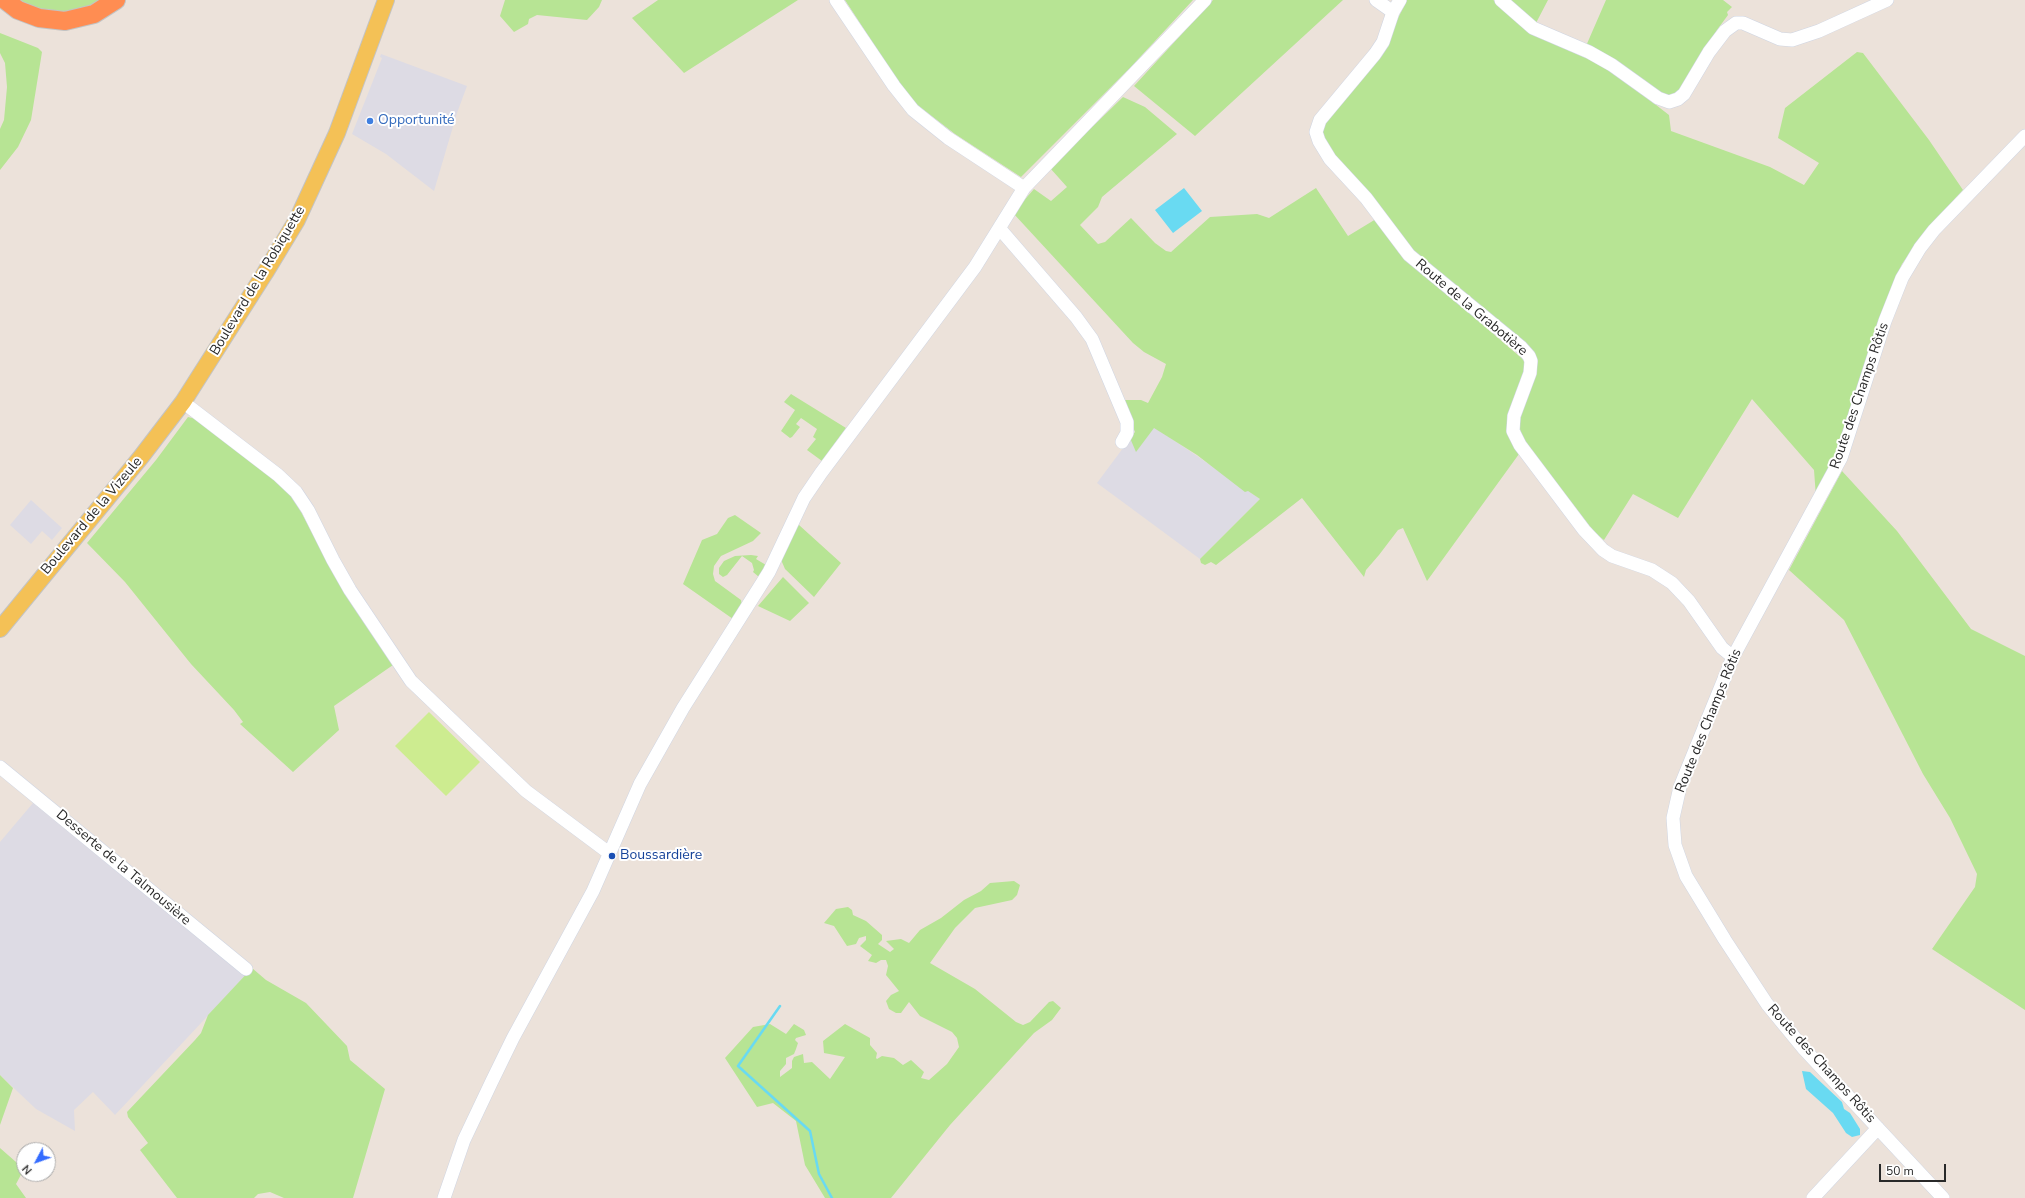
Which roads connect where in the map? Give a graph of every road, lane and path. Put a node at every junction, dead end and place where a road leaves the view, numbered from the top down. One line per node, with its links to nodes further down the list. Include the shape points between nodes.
1 (5, 0): 2 (highway, via 18,10 39,18 65,21 94,14)
2 (116, 0)
3 (386, 0): 14 (main road, Boulevard de la Robiquette, via 342,122 296,220 266,273)
4 (836, 0): 12 (street, via 913,110 948,138)
5 (1205, 0): 12 (street)
6 (1376, 0): 10 (street)
7 (1400, 0): 10 (street, Route de la Grabotière)
8 (1501, 0): 9 (street, via 1533,28 1612,64 1658,98 1669,102 1684,94 1709,52 1725,31 1736,23 1743,23 1780,39 1792,40 1819,31)
9 (1887, 0)
10 (1393, 12): 17 (street, Route de la Grabotière, via 1388,31 1375,54 1320,120 1316,132 1330,159 1366,198 1408,255 1529,356 1530,373 1512,424 1513,431 1520,445 1593,540 1612,556 1652,570 1672,583 1689,601 1722,648)
11 (2025, 136): 17 (street, Route des Champs Rôtis, via 1934,230 1916,253 1902,278 1885,321 1841,458)
12 (1024, 188): 13 (street)
13 (1000, 229): 15 (street, via 1092,339 1127,422 1127,433); 19 (street, via 804,498 769,572 654,759)
14 (183, 402): 16 (main road, Boulevard de la Vizeule); 19 (street, via 278,475 296,492 350,590 411,681 526,792)
15 (1122, 442)
16 (0, 629)
17 (1733, 658): 21 (street, Route des Champs Rôtis, via 1680,787 1673,818 1674,845 1695,893 1767,1004 1804,1049)
18 (0, 767): 20 (street, Desserte de la Talmousière)
19 (609, 853): 22 (street, via 593,892 513,1038 464,1140)
20 (246, 969)
21 (1878, 1128): 23 (street); 24 (street, Route des Champs Rôtis)
22 (444, 1198)
23 (1813, 1198)
24 (1943, 1198)

